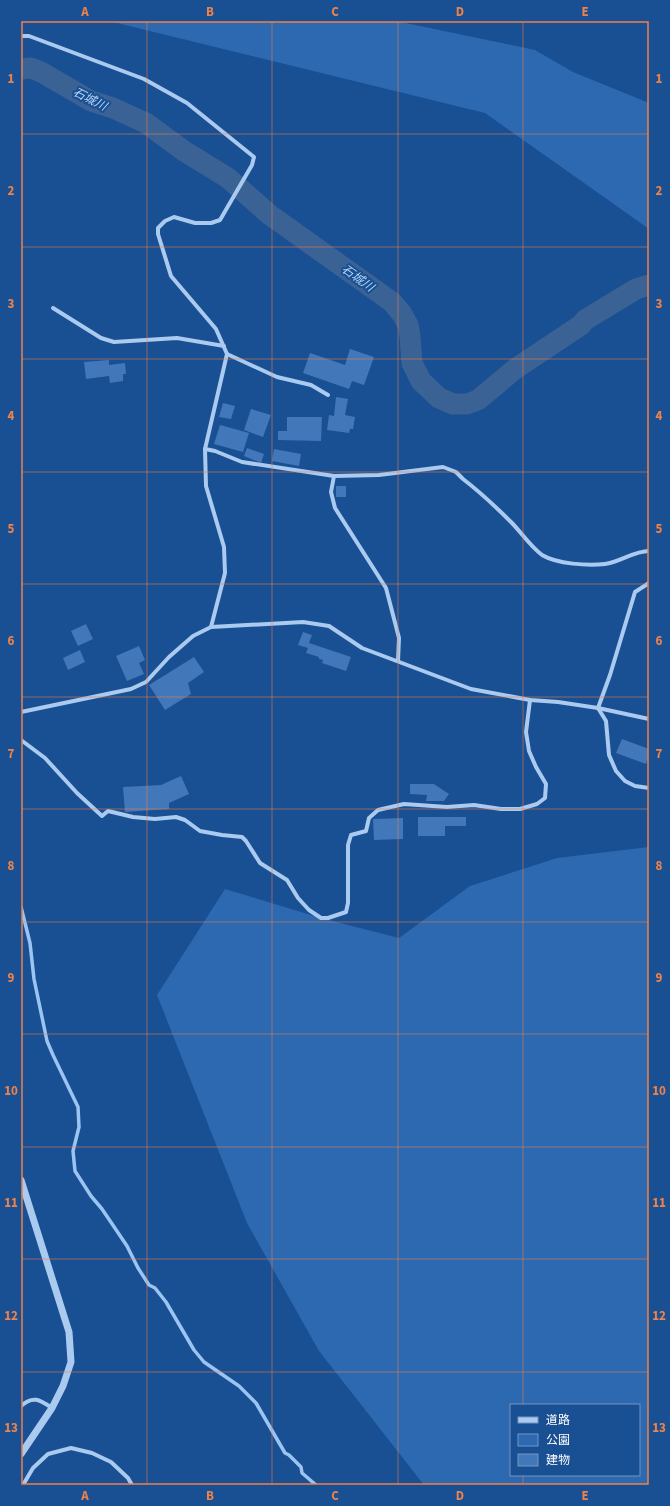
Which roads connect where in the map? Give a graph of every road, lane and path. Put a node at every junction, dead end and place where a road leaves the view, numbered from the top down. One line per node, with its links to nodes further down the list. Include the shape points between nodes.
1 (21, 36): 3 (street, via 29,36 144,79 187,103 254,157 252,165 220,220 196,223 174,218 165,221 158,228 171,276 216,329)
2 (53, 308): 3 (street, via 101,338 114,342 177,338)
3 (224, 346): 4 (street)
4 (227, 354): 5 (street, via 277,378 311,385); 6 (street)
5 (328, 395)
6 (204, 449): 7 (street, via 242,462); 10 (street, via 206,486 224,547 225,573)
7 (334, 476): 8 (street, via 379,475 443,468 456,472 511,522 530,544 543,555 556,561 606,564); 11 (street, via 331,492 335,508 386,588 399,638)
8 (649, 552)
9 (649, 583): 13 (street, via 635,592)
10 (211, 627): 11 (street, via 303,622 329,626 362,648); 14 (street, via 193,636 146,682 130,689)
11 (398, 661): 12 (street, via 471,689)
12 (530, 700): 13 (street); 16 (street, via 526,732 529,750 546,784 545,798 538,804 520,809 474,805 447,807 404,804 378,810 369,818 366,831 351,835 348,845 346,912 328,918 321,918 309,910 287,880 260,863 242,837 200,831 176,817 155,819 108,811 102,816 44,758)
13 (598, 708): 15 (street); 17 (street, via 606,721 609,755 616,771 625,781)
14 (21, 712)
15 (649, 719)
16 (21, 740)
17 (649, 788)
18 (21, 1180): 20 (street, via 69,1332 71,1362)
19 (21, 1406): 20 (street, via 36,1399)
20 (52, 1408): 21 (street)
21 (21, 1454)
22 (23, 1485): 23 (street, via 33,1468 48,1454 71,1448 92,1453 111,1462)
23 (132, 1485)

